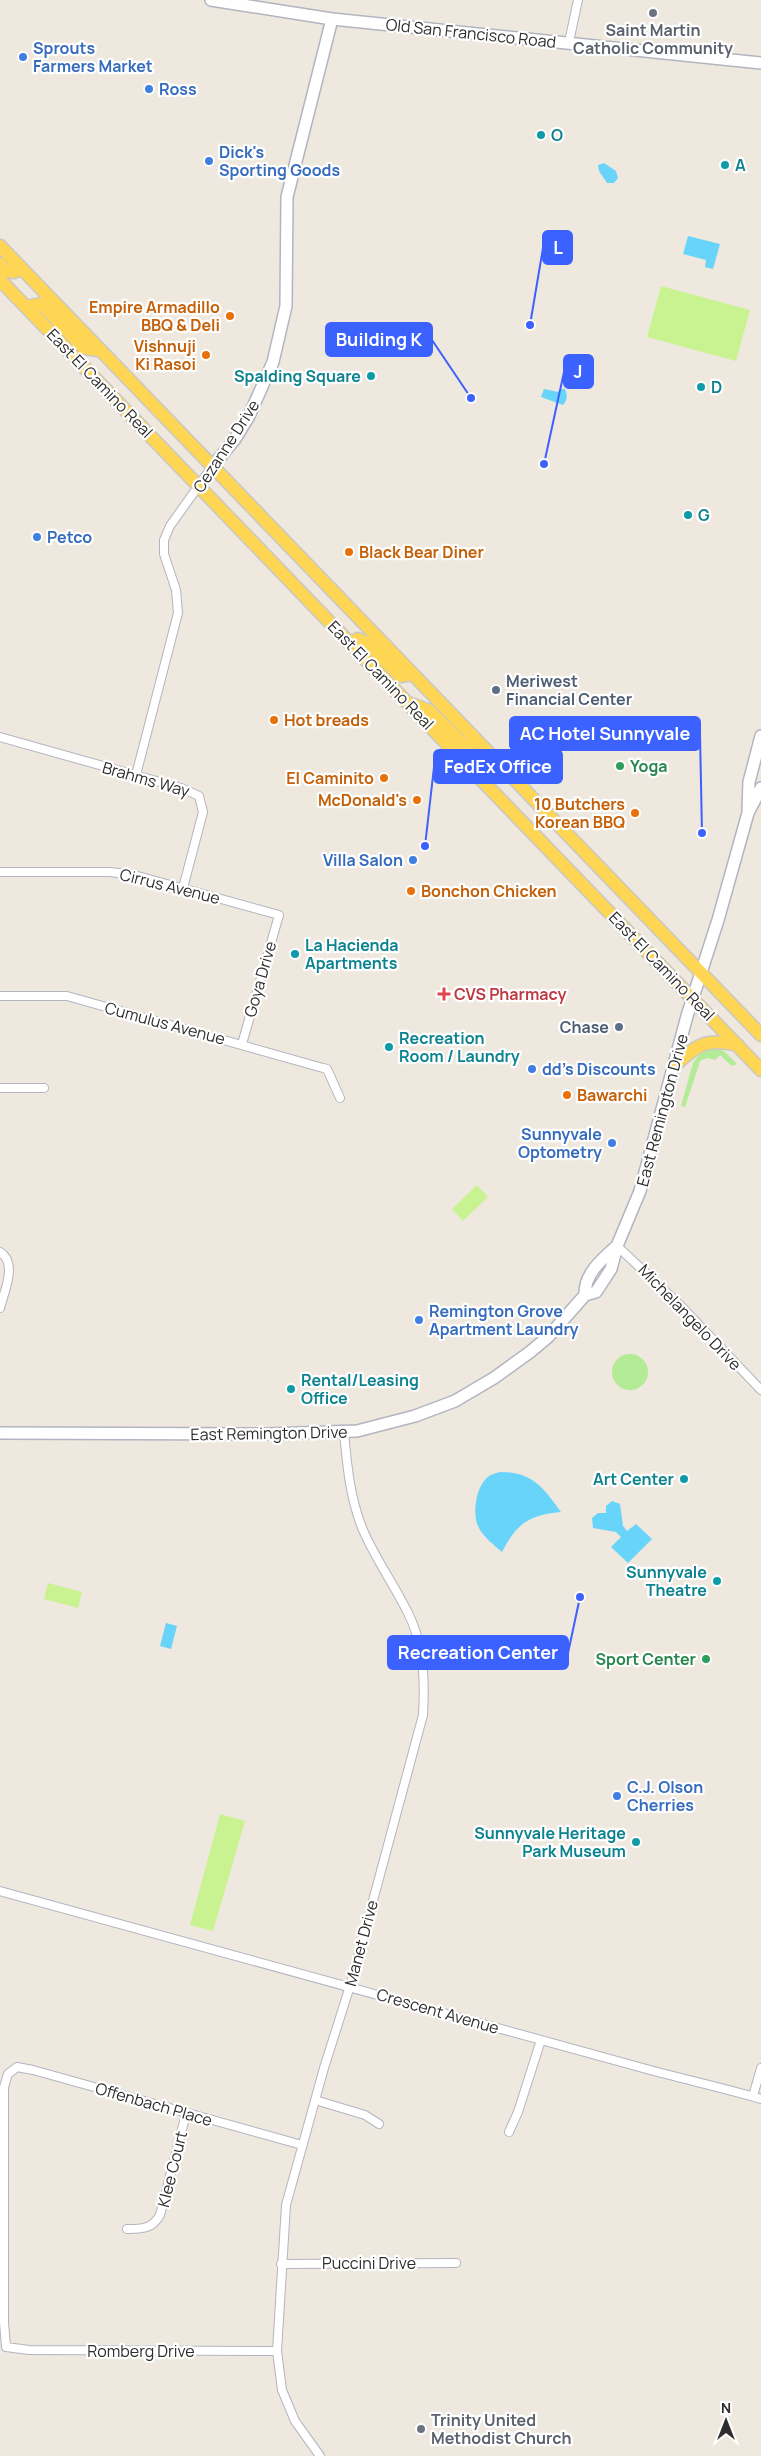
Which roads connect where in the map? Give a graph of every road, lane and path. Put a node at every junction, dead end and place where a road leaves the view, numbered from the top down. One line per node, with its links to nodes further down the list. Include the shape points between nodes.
1 (211, 0): 3 (main road, Old San Francisco Road)
2 (578, 0): 4 (street)
3 (332, 19): 4 (main road, Old San Francisco Road); 12 (main road, Cezanne Drive, via 287,197 286,306 274,362 244,424)
4 (569, 42): 5 (main road, Old San Francisco Road)
5 (761, 63)
6 (0, 246): 8 (main road, East El Camino Real)
7 (0, 264): 8 (main road, via 6,271 14,272)
8 (21, 268): 11 (main road, East El Camino Real)
9 (0, 280): 10 (main road, East El Camino Real)
10 (26, 307): 11 (main road, via 41,304 84,348); 13 (main road, East El Camino Real)
11 (98, 350): 12 (main road, East El Camino Real)
12 (212, 467): 13 (street, Cezanne Drive); 15 (main road, East El Camino Real)
13 (200, 486): 14 (main road, East El Camino Real); 20 (street, Cezanne Drive, via 170,526 164,540 164,554 176,590 178,613)
14 (350, 643): 15 (main road, via 358,639 367,643 400,676); 16 (main road, East El Camino Real)
15 (413, 674): 19 (main road, East El Camino Real)
16 (408, 703): 19 (main road, via 430,711 463,744 469,745); 28 (main road, East El Camino Real)
17 (761, 736): 22 (main road, via 749,782)
18 (0, 738): 20 (street, Brahms Way)
19 (476, 740): 26 (main road, East El Camino Real)
20 (136, 775): 24 (street, Brahms Way, via 199,796 203,812)
21 (761, 788): 22 (main road)
22 (748, 813): 26 (main road, East Remington Drive)
23 (0, 872): 24 (street, Cirrus Avenue, via 134,874)
24 (183, 888): 25 (street, Cirrus Avenue)
25 (278, 914): 30 (street, Goya Drive)
26 (701, 973): 28 (main road, East Remington Drive); 29 (main road, East El Camino Real)
27 (0, 996): 30 (street, Cumulus Avenue, via 67,996)
28 (693, 998): 31 (main road, East El Camino Real); 32 (main road, East Remington Drive)
29 (761, 1035)
30 (242, 1044): 36 (street, Cumulus Avenue, via 327,1069)
31 (738, 1045): 32 (main road, via 706,1042 695,1047); 33 (main road, East El Camino Real)
32 (675, 1066): 37 (main road, East Remington Drive, via 640,1191)
33 (761, 1070)
34 (0, 1088): 35 (street)
35 (44, 1088)
36 (340, 1098)
37 (617, 1246): 40 (street, Michelangelo Drive, via 680,1305); 41 (main road, East Remington Drive, via 584,1284 585,1295 548,1337 475,1390 415,1416)
38 (0, 1252): 39 (street, via 9,1262 10,1269)
39 (0, 1308)
40 (761, 1390)
41 (344, 1432): 42 (main road, East Remington Drive); 44 (street, Manet Drive, via 356,1513 378,1560 408,1611 417,1634 426,1680 423,1715)
42 (0, 1433)
43 (0, 1891): 44 (street, Crescent Avenue)
44 (350, 1986): 45 (street, Crescent Avenue); 48 (street, Manet Drive)
45 (541, 2040): 47 (street, Crescent Avenue); 51 (street)
46 (761, 2068): 47 (street)
47 (757, 2098)
48 (315, 2100): 50 (street, via 365,2116); 52 (street, Manet Drive)
49 (186, 2114): 52 (street, Offenbach Place); 53 (street, Klee Court, via 160,2216 154,2225); 56 (street, Offenbach Place, via 33,2070 18,2067 8,2074 4,2087)
50 (379, 2124)
51 (509, 2132)
52 (302, 2145): 55 (street, Manet Drive, via 286,2205)
53 (127, 2229)
54 (456, 2263): 55 (street, Puccini Drive)
55 (281, 2264): 57 (street, Manet Drive)
56 (6, 2347): 57 (street, Romberg Drive, via 29,2350)
57 (277, 2351): 58 (street, Manet Drive, via 285,2398 295,2421)
58 (320, 2456)

